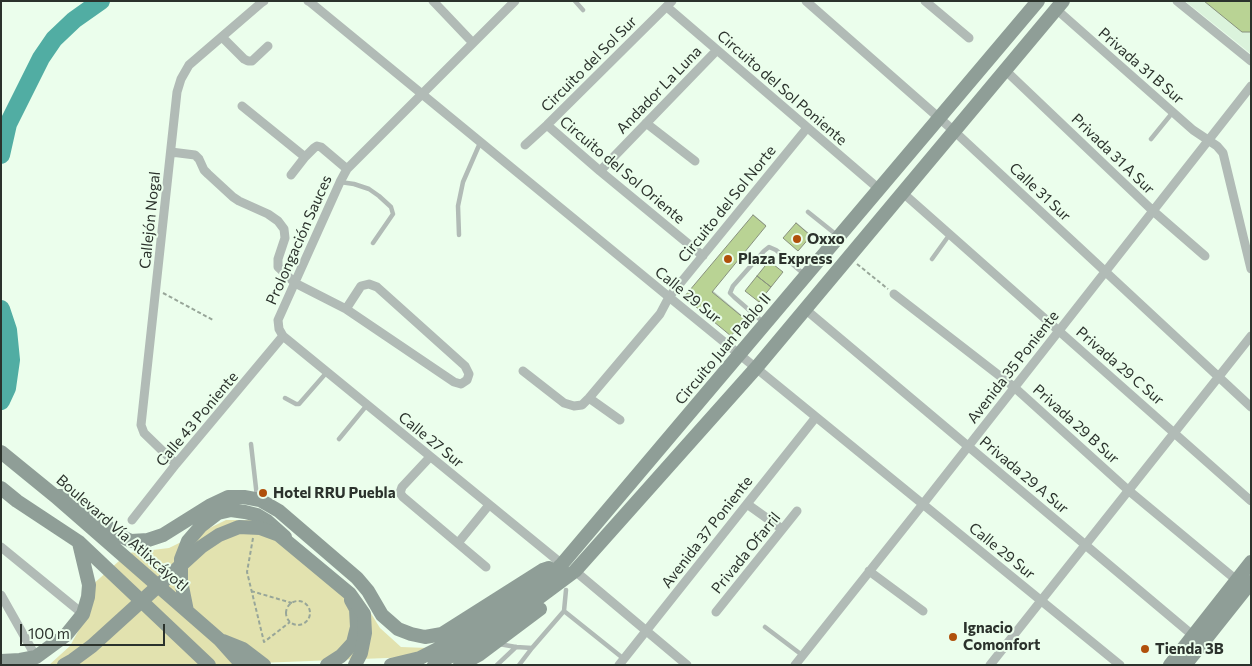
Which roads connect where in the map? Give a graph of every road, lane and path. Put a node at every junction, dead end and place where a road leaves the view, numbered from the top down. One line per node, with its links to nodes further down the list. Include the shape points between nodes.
1 (264, 1): 13 (street, Callejón Nogal)
2 (433, 1): 15 (street)
3 (515, 1): 15 (street, Prolongación Sauces)
4 (575, 1): 12 (lane)
5 (806, 1): 24 (street, Calle 31 Sur)
6 (925, 1): 14 (street)
7 (1038, 1): 24 (main road, Circuito Juan Pablo II)
8 (1177, 1): 18 (street)
9 (310, 2): 21 (street, Calle 29 Sur)
10 (669, 4): 17 (street, Circuito del Sol Poniente); 26 (street, Circuito del Sol Sur)
11 (1059, 5): 19 (main road); 23 (street, Privada 31 B Sur)
12 (583, 10)
13 (224, 38): 16 (street, via 248,61); 33 (street, Callejón Nogal, via 189,65 180,79)
14 (969, 38)
15 (473, 43): 21 (street, Prolongación Sauces)
16 (268, 46)
17 (717, 50): 25 (street, Andador La Luna); 27 (street, Circuito del Sol Poniente)
18 (1251, 61)
19 (1005, 70): 28 (main road); 42 (street, Privada 31 A Sur)
20 (1251, 86): 30 (street, Avenida 35 Poniente)
21 (421, 94): 31 (street, Calle 29 Sur); 36 (street, Prolongación Sauces)
22 (242, 106): 34 (street)
23 (1173, 112): 29 (lane); 30 (street, Privada 31 B Sur)
24 (939, 118): 28 (street, Calle 31 Sur); 40 (main road, Circuito Juan Pablo II)
25 (646, 123): 35 (street); 37 (street, Andador La Luna)
26 (547, 125): 32 (street, Circuito del Sol Sur); 37 (street, Circuito del Sol Oriente)
27 (807, 128): 40 (street, Circuito del Sol Poniente); 49 (street, Circuito del Sol Norte)
28 (954, 131): 41 (main road); 54 (street, Calle 31 Sur)
29 (1150, 139)
30 (1209, 140): 42 (street, Avenida 35 Poniente); 47 (street, Privada 31 B Sur, via 1223,153)
31 (480, 143): 45 (lane, via 463,182 458,206); 59 (street, Calle 29 Sur)
32 (525, 145)
33 (171, 152): 56 (street, via 196,155 204,170 233,197 278,221 284,229 285,238 278,267); 57 (street, Callejón Nogal)
34 (305, 157): 36 (street, via 314,148 322,147); 38 (street)
35 (695, 161)
36 (348, 169): 39 (street, Prolongación Sauces)
37 (600, 171): 49 (street, Circuito del Sol Oriente)
38 (291, 175)
39 (340, 182): 48 (lane, via 369,189 393,210); 56 (street, Prolongación Sauces)
40 (879, 190): 46 (main road, Circuito Juan Pablo II)
41 (903, 193): 44 (street, Privada 29 C Sur); 61 (main road)
42 (1152, 210): 50 (street, Privada 31 A Sur); 54 (street, Avenida 35 Poniente)
43 (808, 212): 46 (lane)
44 (950, 234): 51 (lane); 64 (street, Privada 29 C Sur)
45 (459, 235)
46 (839, 237): 55 (main road, Circuito Juan Pablo II)
47 (1247, 237): 53 (street, Privada 31 B Sur)
48 (372, 243)
49 (703, 256): 59 (street, Circuito del Sol Norte)
50 (1205, 256)
51 (932, 259)
52 (860, 266): 58 (path)
53 (1251, 269)
54 (1106, 272): 64 (street, Avenida 35 Poniente); 71 (street, Calle 31 Sur)
55 (806, 276): 63 (main road, Circuito Juan Pablo II); 63 (lane, via 769,247 733,286 730,292 734,297)
56 (295, 283): 60 (street); 65 (street, Prolongación Sauces, via 278,320)
57 (156, 290): 62 (path); 85 (street, Callejón Nogal, via 141,425 144,434)
58 (894, 294): 72 (street, Privada 29 B Sur)
59 (669, 297): 67 (street, Calle 29 Sur); 74 (street, Circuito del Sol Norte, via 660,314)
60 (346, 309): 60 (street, via 454,382 461,384 467,380 465,366 376,287 369,284 361,286)
61 (805, 309): 68 (main road); 82 (street, Privada 29 A Sur)
62 (212, 320)
63 (765, 324): 67 (main road, Circuito Juan Pablo II)
64 (1059, 330): 72 (street, Avenida 35 Poniente); 79 (street, Privada 29 C Sur)
65 (283, 336): 70 (street, Calle 27 Sur); 85 (street, Calle 43 Poniente)
66 (1251, 336): 71 (street)
67 (739, 354): 68 (street, Calle 29 Sur); 103 (main road, Circuito Juan Pablo II)
68 (756, 368): 77 (street, Calle 29 Sur); 105 (main road)
69 (523, 371): 74 (street, via 564,403 582,405)
70 (327, 372): 73 (lane, via 299,404); 75 (street, Calle 27 Sur)
71 (1218, 376): 76 (street, Calle 31 Sur); 79 (street)
72 (1014, 387): 82 (street, Avenida 35 Poniente); 87 (street, Privada 29 B Sur)
73 (285, 398)
74 (589, 398): 78 (street)
75 (367, 405): 80 (lane); 84 (street, Calle 27 Sur)
76 (1251, 407)
77 (816, 417): 91 (street, Avenida 37 Poniente); 92 (street, Calle 29 Sur)
78 (620, 420)
79 (1174, 432): 87 (street); 90 (street, Privada 29 C Sur)
80 (339, 439)
81 (251, 444): 89 (lane)
82 (968, 446): 92 (street, Avenida 35 Poniente); 100 (street, Privada 29 A Sur)
83 (1, 452): 88 (main road, Boulevard Vía Atlixcáyotl)
84 (430, 457): 93 (street, Calle 27 Sur); 99 (street, via 400,493)
85 (176, 464): 95 (street, Calle 43 Poniente)
86 (1, 488): 98 (main road)
87 (1128, 490): 100 (street); 107 (street, Privada 29 B Sur)
88 (55, 496): 89 (main road, via 69,497 116,534 132,541 163,536 210,505 228,498); 113 (main road, Boulevard Vía Atlixcáyotl)
89 (256, 498): 103 (main road, via 279,511 357,578 382,615 411,634 425,637 442,634 543,570)
90 (1251, 500)
91 (748, 504): 96 (street); 120 (street, Avenida 37 Poniente)
92 (923, 504): 106 (street, Avenida 35 Poniente); 111 (street, Calle 29 Sur)
93 (489, 505): 99 (street); 103 (street, Calle 27 Sur)
94 (797, 511): 96 (street, Privada Ofarril)
95 (132, 520)
96 (782, 529): 116 (street, Privada Ofarril)
97 (254, 534): 109 (path, via 247,572)
98 (79, 542): 117 (main road, via 89,584); 129 (main road)
99 (458, 543): 104 (street)
100 (1085, 544): 111 (street); 121 (street, Privada 29 A Sur)
101 (1, 547): 117 (street)
102 (1251, 562): 107 (main road)
103 (562, 564): 136 (main road, Circuito Juan Pablo II, via 523,596 463,636 420,658)
104 (486, 566)
105 (575, 571): 108 (main road); 120 (street); 137 (main road, via 470,646)
106 (870, 571): 115 (street); 125 (street, Avenida 35 Poniente)
107 (1244, 584): 121 (main road)
108 (566, 590): 114 (lane); 122 (main road)
109 (251, 591): 112 (path); 118 (path, via 264,642)
110 (1, 595): 126 (street)
111 (1041, 600): 131 (street); 143 (street, Calle 29 Sur)
112 (292, 603): 118 (path, via 286,611); 118 (path, via 304,603 310,617 297,625)
113 (187, 611): 127 (main road, Boulevard Vía Atlixcáyotl); 134 (main road, via 181,581 181,559 188,541 218,513 231,510 257,516 343,586 356,609 357,627 352,643)
114 (564, 611): 124 (lane); 130 (lane)
115 (923, 611)
116 (716, 612)
117 (83, 614): 126 (main road, via 66,635)
118 (290, 622)
119 (765, 627): 125 (lane)
120 (646, 632): 130 (street, Avenida 37 Poniente); 141 (street)
121 (1198, 640): 144 (main road); 145 (main road)
122 (495, 643): 123 (lane); 138 (main road)
123 (516, 647): 124 (lane); 139 (lane)
124 (532, 648): 140 (lane)
125 (802, 656): 142 (street, Avenida 35 Poniente)
126 (36, 657): 128 (main road)
127 (242, 658): 133 (main road, Boulevard Vía Atlixcáyotl)
128 (1, 661)
129 (205, 662)
130 (622, 662)
131 (992, 664)
132 (64, 665): 135 (main road, bridge, via 92,646 201,547 240,527 260,528 279,535 350,594 364,614 362,653)
133 (264, 665)
134 (327, 665)
135 (355, 665)
136 (391, 665)
137 (434, 665)
138 (460, 665)
139 (497, 665)
140 (519, 665)
141 (687, 665)
142 (795, 665)
143 (1120, 665)
144 (1170, 665)
145 (1185, 665)

